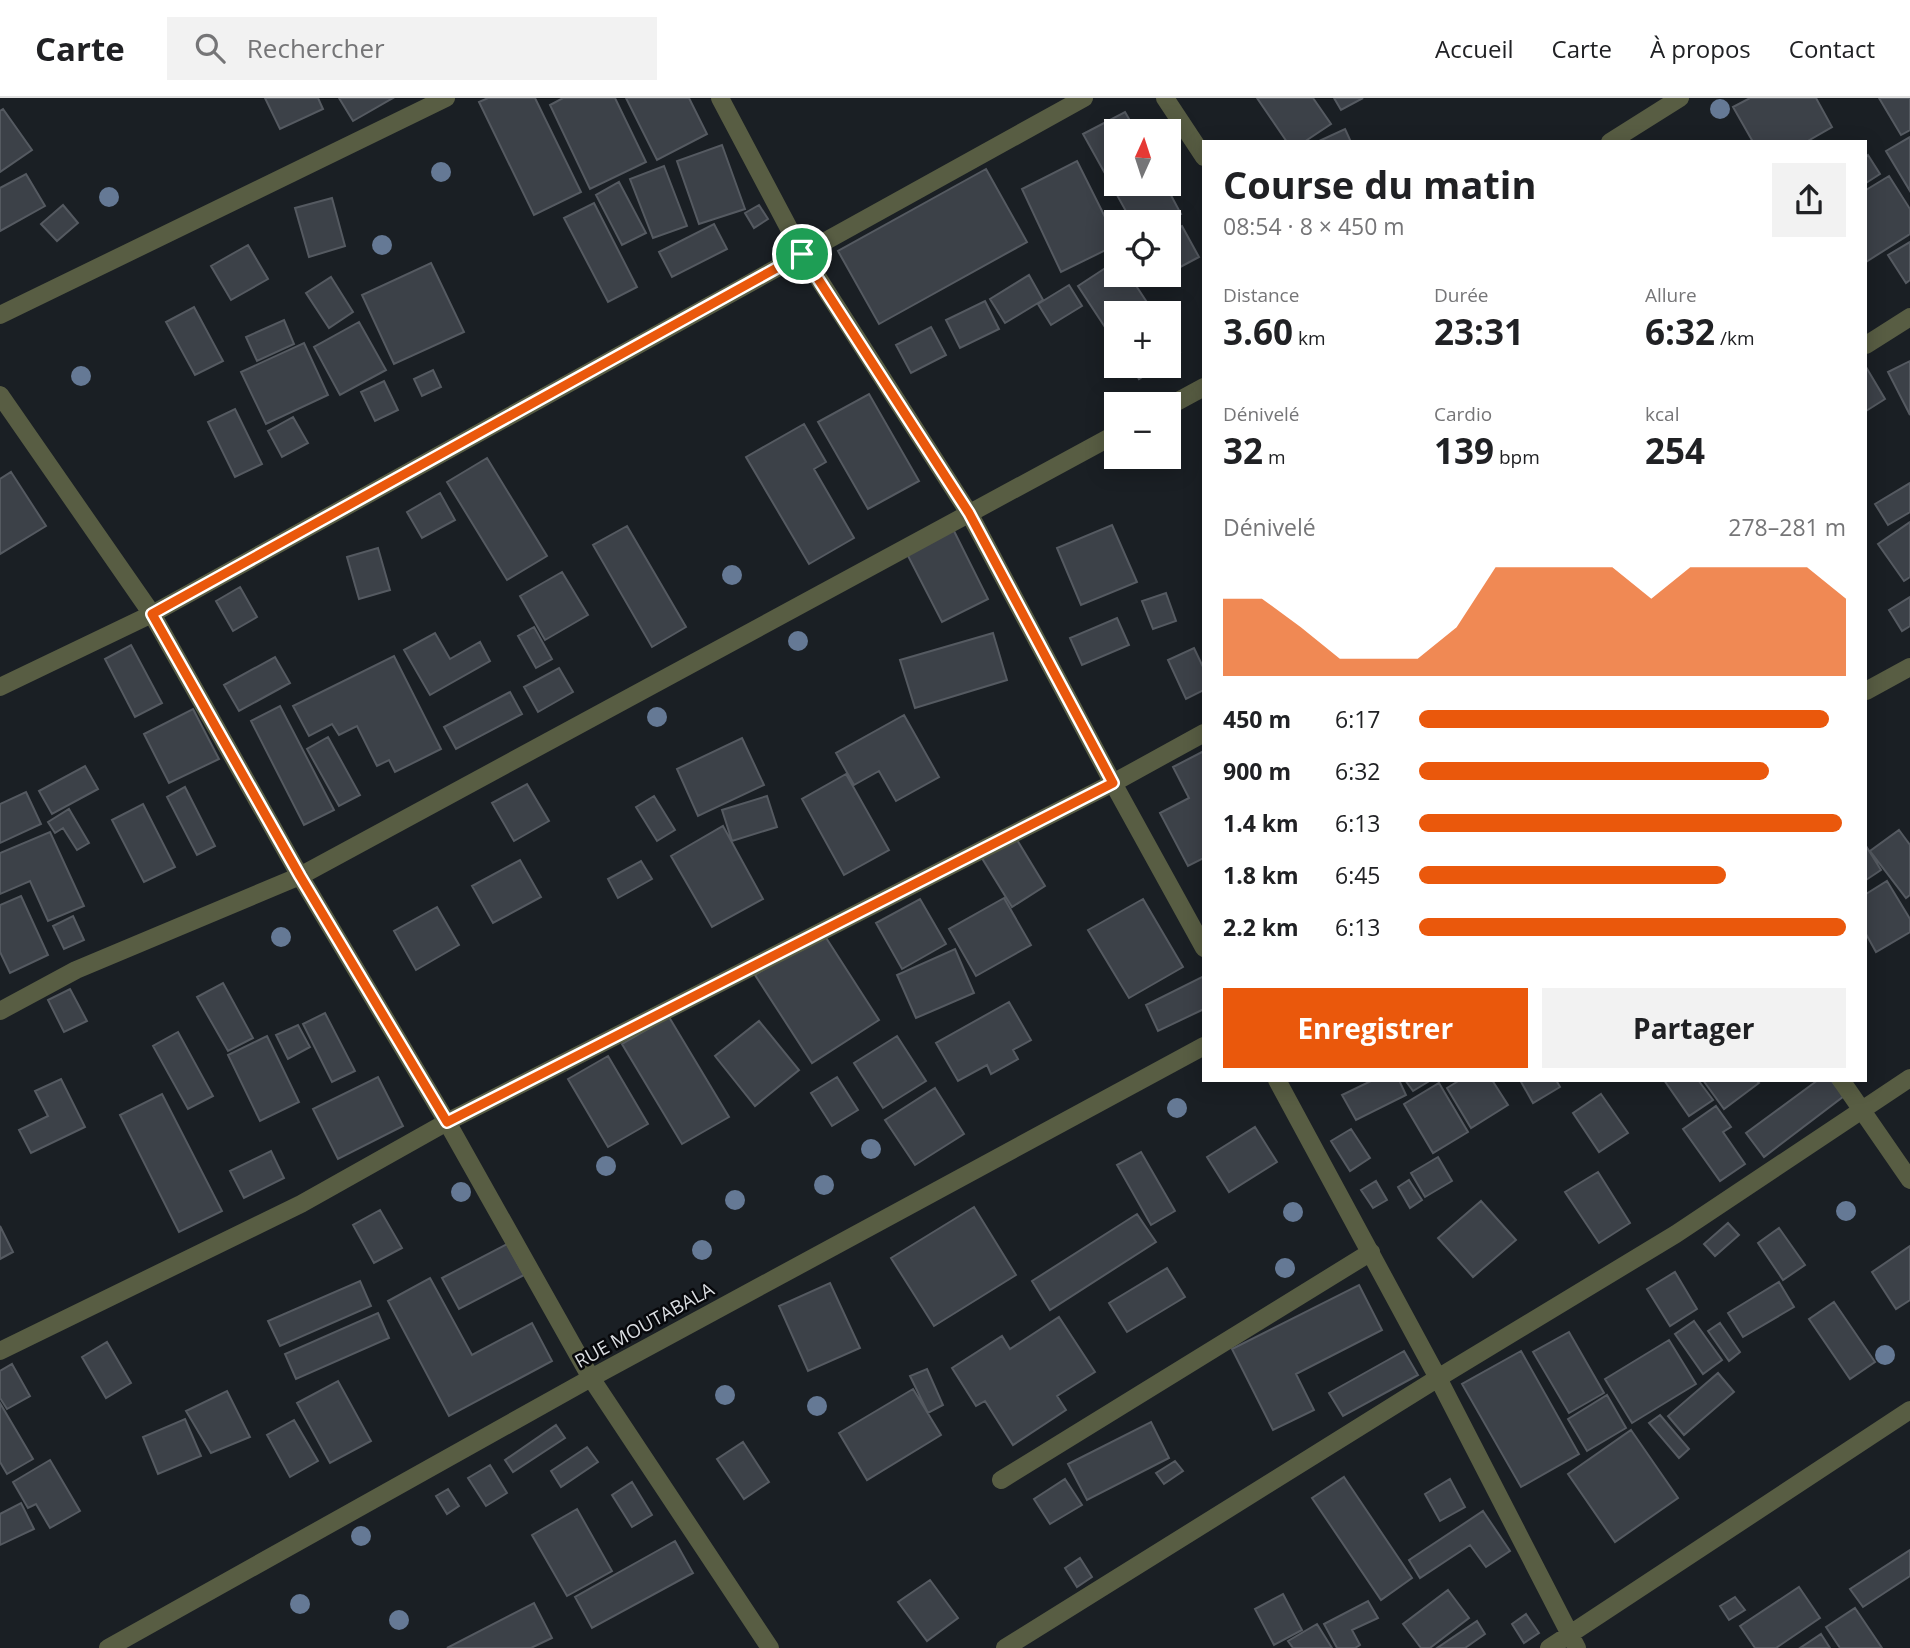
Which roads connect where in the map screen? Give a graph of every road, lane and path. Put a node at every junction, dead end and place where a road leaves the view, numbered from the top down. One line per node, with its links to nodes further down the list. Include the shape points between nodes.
1 (446, 98): 9 (street)
2 (720, 98): 8 (street)
3 (1084, 98): 8 (street)
4 (1165, 98): 7 (street)
5 (1680, 98): 6 (street)
6 (1613, 140)
7 (1202, 154)
8 (802, 254): 16 (street); 17 (street)
9 (0, 315)
10 (1910, 317): 11 (street)
11 (1867, 344)
12 (1202, 388): 14 (street)
13 (0, 396): 17 (street)
14 (1181, 399)
15 (1104, 440): 16 (street)
16 (969, 513): 22 (street); 23 (street)
17 (152, 614): 19 (street); 23 (street)
18 (1910, 667): 20 (street)
19 (0, 687)
20 (1867, 690)
21 (1202, 734): 22 (street)
22 (1113, 783): 24 (street); 31 (street)
23 (300, 876): 25 (street, via 76,970); 31 (street)
24 (1202, 944)
25 (0, 1011)
26 (1202, 1047): 35 (street, RUE MOUTABALA)
27 (1910, 1078): 30 (street)
28 (1278, 1082): 33 (street)
29 (1843, 1082): 30 (street)
30 (1861, 1108): 32 (street); 36 (street, via 1676,1234)
31 (447, 1122): 34 (street, via 301,1204); 35 (street)
32 (1910, 1180)
33 (1371, 1252): 36 (street); 38 (street)
34 (0, 1351)
35 (592, 1378): 40 (street, RUE MOUTABALA); 41 (street)
36 (1438, 1378): 39 (street); 42 (street)
37 (1910, 1410): 39 (street)
38 (1002, 1480)
39 (1574, 1642): 43 (street)
40 (108, 1648)
41 (770, 1648)
42 (1005, 1648)
43 (1549, 1648)

